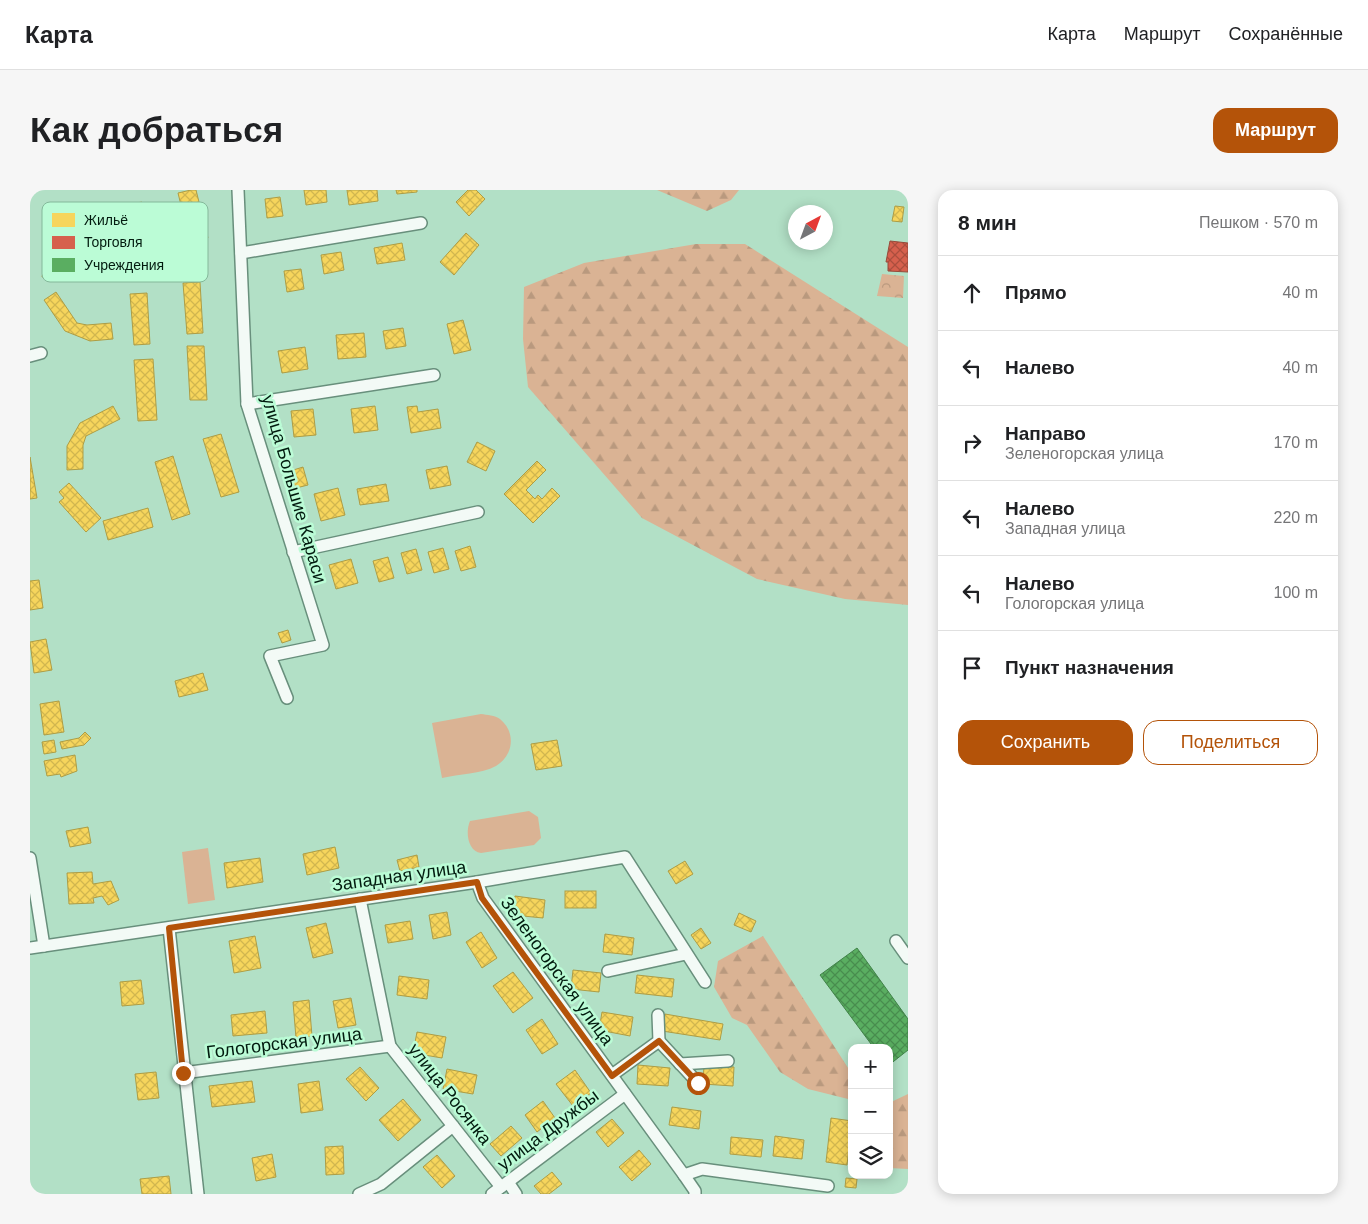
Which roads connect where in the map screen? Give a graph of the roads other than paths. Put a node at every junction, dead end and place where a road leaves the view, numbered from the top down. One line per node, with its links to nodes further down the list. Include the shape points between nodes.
1 (238, 190): 3 (street, улица Большие Караси)
2 (421, 223): 3 (street)
3 (241, 253): 5 (street, улица Большие Караси)
4 (434, 375): 5 (street)
5 (247, 404): 7 (street, улица Большие Караси)
6 (478, 512): 7 (street)
7 (293, 552): 8 (street, улица Большие Караси, via 323,645 270,656)
8 (287, 698)
9 (30, 858): 14 (street)
10 (477, 882): 11 (street, Западная улица); 16 (street, Западная улица, via 625,856); 26 (street, Зеленогорская улица, via 482,898)
11 (360, 899): 12 (street, Западная улица); 22 (street, улица Росянка)
12 (169, 928): 14 (street, Западная улица); 25 (street, Гологорская улица)
13 (896, 941): 17 (street)
14 (44, 946): 15 (street, Западная улица)
15 (30, 948)
16 (686, 954): 18 (street); 19 (street, Западная улица)
17 (908, 958)
18 (608, 971)
19 (705, 982)
20 (658, 1015): 21 (street)
21 (659, 1041): 24 (street); 26 (street)
22 (390, 1046): 25 (street, Гологорская улица); 29 (street, улица Росянка)
23 (728, 1061): 24 (street)
24 (680, 1064): 27 (street)
25 (183, 1073): 33 (street, Гологорская улица)
26 (612, 1076): 28 (street, Зеленогорская улица)
27 (698, 1083)
28 (625, 1094): 30 (street, Зеленогорская улица); 31 (street, улица Дружбы)
29 (453, 1126): 31 (street, улица Росянка); 34 (street, via 381,1184)
30 (684, 1175): 32 (street, via 702,1169); 37 (street, Зеленогорская улица)
31 (504, 1184): 35 (street, улица Дружбы); 36 (street, улица Росянка)
32 (828, 1186)
33 (198, 1194)
34 (359, 1194)
35 (492, 1194)
36 (516, 1194)
37 (695, 1194)

